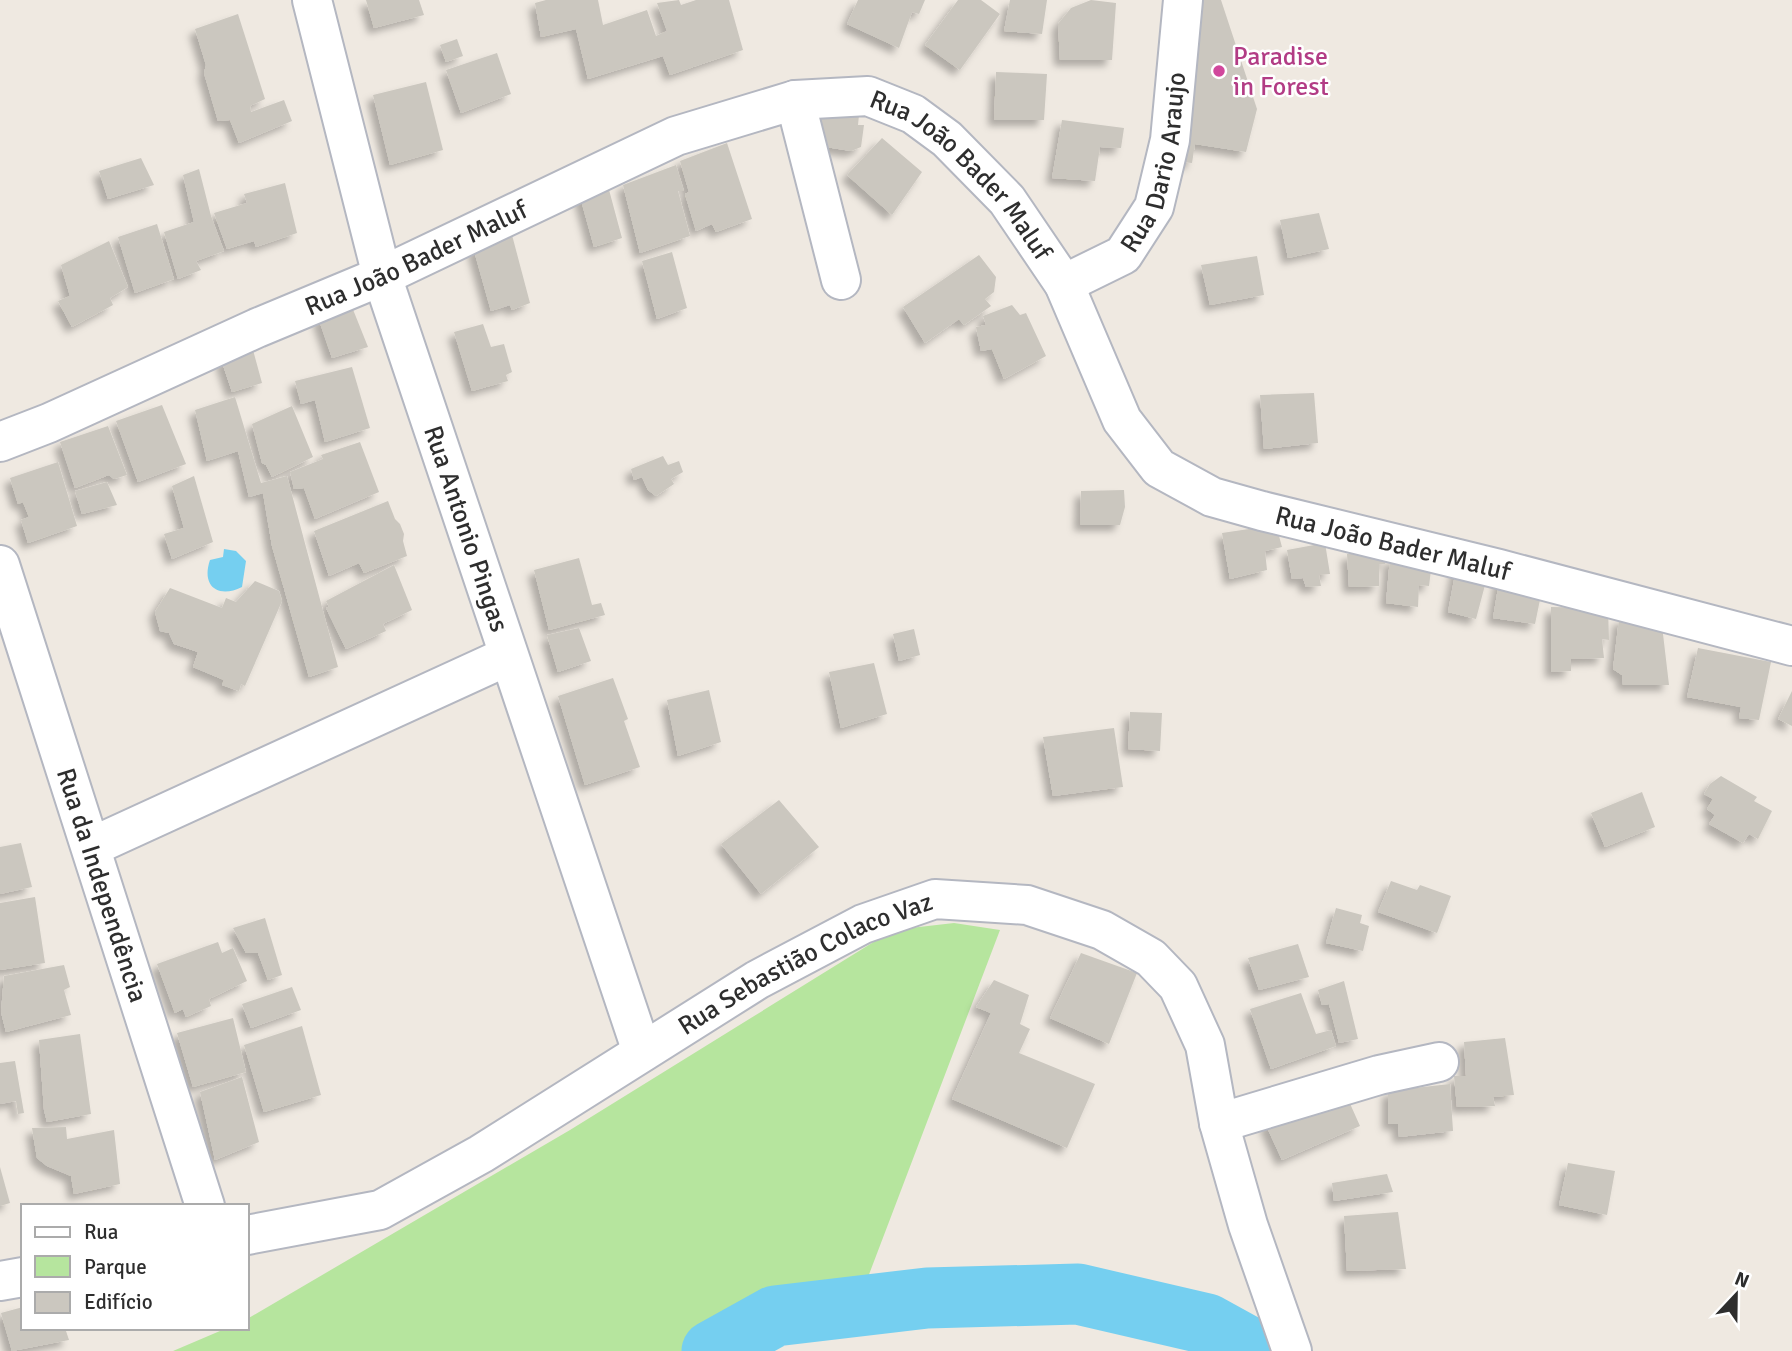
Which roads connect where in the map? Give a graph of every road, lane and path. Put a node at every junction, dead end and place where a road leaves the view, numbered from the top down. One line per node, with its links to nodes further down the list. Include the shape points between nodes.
1 (312, 0): 4 (street, Rua Antonio Pingas)
2 (1183, 0): 6 (street, Rua Dario Araujo, via 1170,140 1154,207 1123,256)
3 (794, 100): 4 (street, Rua João Bader Maluf, via 676,136); 5 (street); 6 (street, Rua João Bader Maluf, via 868,96 913,114 947,139 1007,200)
4 (382, 276): 7 (street, Rua João Bader Maluf); 10 (street, Rua Antonio Pingas)
5 (841, 280)
6 (1064, 284): 9 (street, Rua João Bader Maluf, via 1122,420 1160,468 1212,497)
7 (0, 442)
8 (0, 565): 11 (street, Rua da Independência)
9 (1792, 646)
10 (508, 656): 11 (street); 12 (street, Rua Antonio Pingas)
11 (91, 847): 15 (street, Rua da Independência)
12 (642, 1052): 14 (street, Rua Sebastião Colaco Vaz, via 757,980 863,924 935,899 1027,905 1102,930 1151,958 1178,986 1205,1045); 16 (street, Rua Sebastião Colaco Vaz, via 481,1154 380,1210)
13 (1439, 1062): 14 (street, via 1379,1075)
14 (1219, 1123): 19 (street, Rua Sebastião Colaco Vaz)
15 (204, 1204)
16 (248, 1236)
17 (21, 1277): 18 (street)
18 (0, 1281)
19 (1292, 1351)

